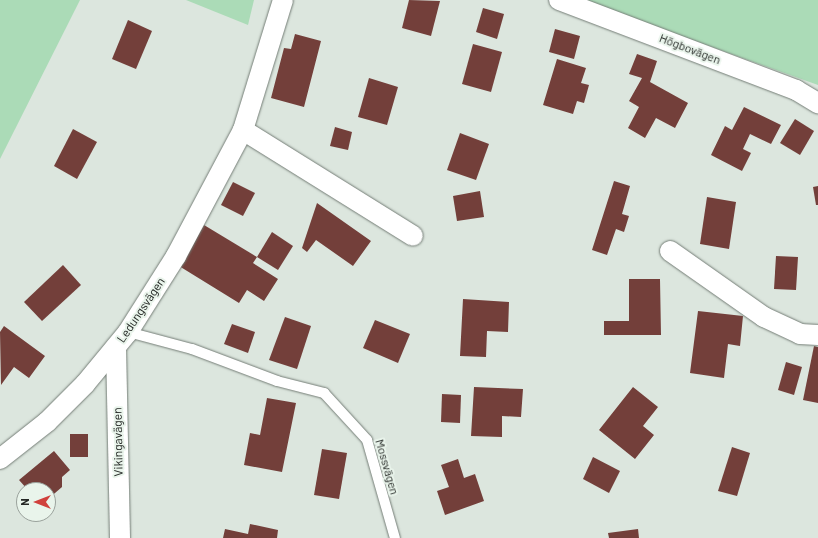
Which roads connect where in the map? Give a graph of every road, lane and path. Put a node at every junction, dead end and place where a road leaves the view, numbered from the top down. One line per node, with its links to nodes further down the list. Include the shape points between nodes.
1 (283, 0): 4 (street, Ledungsvägen)
2 (559, 0): 3 (street, Högbovägen, via 796,90)
3 (818, 103)
4 (243, 130): 5 (street); 8 (street, Ledungsvägen, via 176,256)
5 (414, 236)
6 (670, 251): 7 (street, via 764,317 800,334)
7 (818, 335)
8 (122, 340): 9 (street, Ledungsvägen, via 85,384 47,422); 10 (street, Vikingavägen); 11 (lane, Mossvägen, via 192,349 277,381 324,393 367,440)
9 (0, 459)
10 (120, 538)
11 (395, 538)

